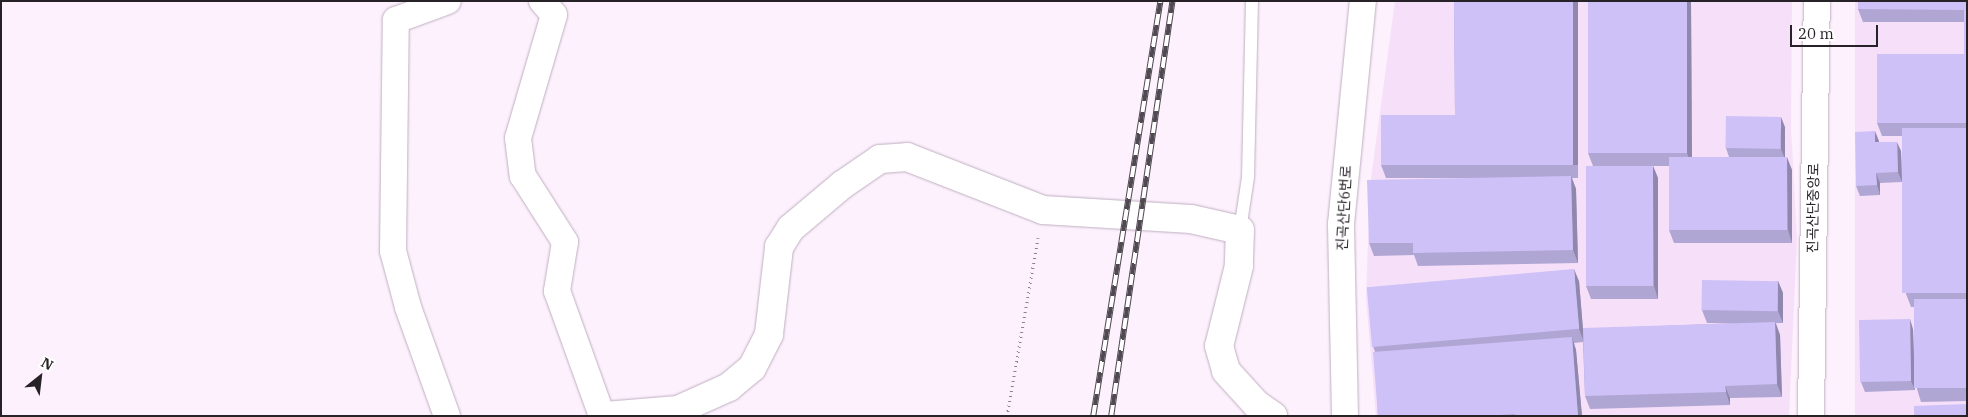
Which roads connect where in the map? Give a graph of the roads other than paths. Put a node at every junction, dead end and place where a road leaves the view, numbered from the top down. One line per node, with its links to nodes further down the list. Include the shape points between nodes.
1 (448, 1): 7 (street, via 396,20 393,251 408,307)
2 (542, 1): 8 (street, via 554,16 518,138 523,176 565,242 557,291)
3 (1252, 1): 6 (lane, via 1248,177)
4 (1363, 1): 10 (street, 진곡산단6번로, via 1341,224)
5 (1817, 1): 11 (street, 진곡산단중앙로)
6 (1240, 230): 8 (street, via 1191,219 1043,210 907,157 880,159 842,185 791,228 779,247 770,334 752,368 729,387 678,410); 9 (street, via 1239,266 1219,346 1226,371 1256,404)
7 (447, 416)
8 (603, 416)
9 (1272, 416)
10 (1345, 416)
11 (1812, 416)

